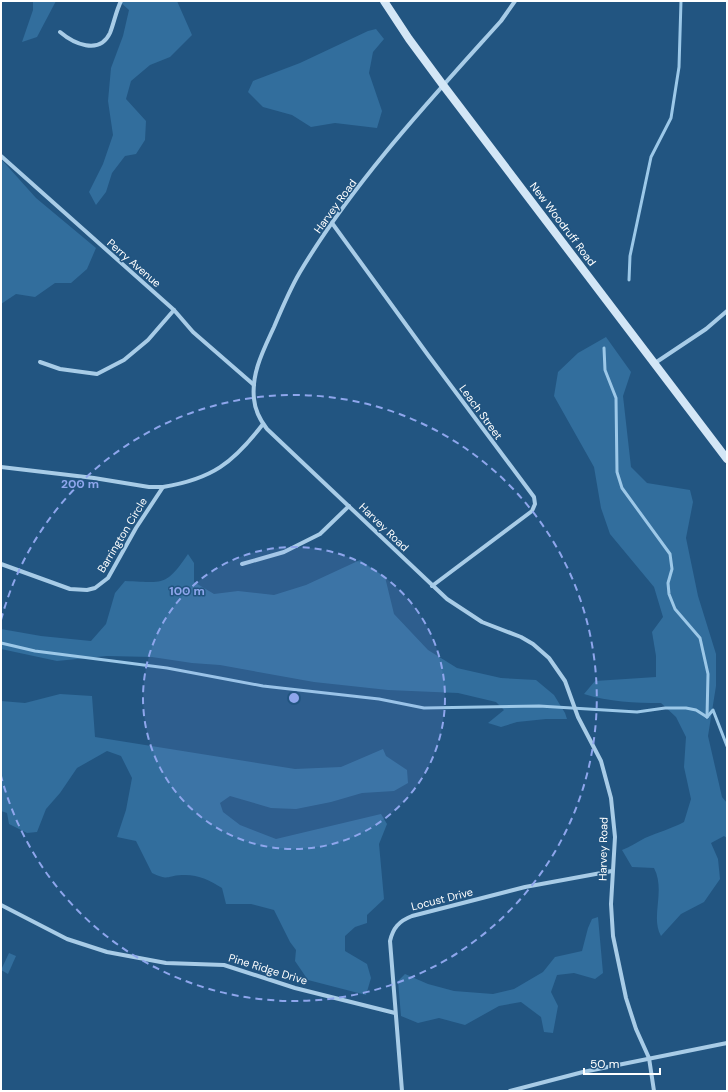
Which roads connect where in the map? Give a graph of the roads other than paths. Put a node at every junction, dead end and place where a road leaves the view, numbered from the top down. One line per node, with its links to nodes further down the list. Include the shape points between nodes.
1 (121, 1): 4 (street, via 110,33 102,43 96,46 82,44)
2 (384, 1): 5 (main road, New Woodruff Road)
3 (515, 1): 5 (street, Harvey Road, via 501,21)
4 (60, 32)
5 (443, 85): 7 (street, Harvey Road); 11 (main road, New Woodruff Road)
6 (1, 156): 8 (street, Perry Avenue)
7 (332, 223): 12 (street, Harvey Road, via 299,273 260,358); 20 (street, Leach Street, via 534,497 532,511)
8 (174, 310): 10 (street, via 148,340 124,360 97,374 60,369); 12 (street, Perry Avenue, via 193,332)
9 (727, 310): 11 (street, via 706,329)
10 (40, 362)
11 (655, 363): 14 (main road, New Woodruff Road)
12 (254, 385): 13 (street, Harvey Road, via 255,407)
13 (263, 424): 16 (street, Barrington Circle, via 237,455 221,468 183,484); 17 (street, Harvey Road)
14 (727, 459)
15 (1, 467): 16 (street, Barrington Circle)
16 (163, 487): 18 (street, Barrington Circle, via 108,578 95,588 70,589)
17 (349, 506): 19 (street, via 320,534 284,552); 20 (street, Harvey Road)
18 (1, 564)
19 (242, 564)
20 (432, 586): 21 (street, Harvey Road, via 466,613 521,637 539,648 558,669 601,762 612,798 615,837)
21 (612, 871): 23 (street, Locust Drive, via 525,887 405,918 395,928 390,941); 25 (street, Harvey Road, via 613,936 618,967 630,1011)
22 (1, 905): 23 (street, Pine Ridge Drive, via 67,938 106,952 166,963 224,965 295,988)
23 (395, 1014): 26 (street, Locust Drive)
24 (727, 1043): 25 (street)
25 (649, 1058): 27 (street); 28 (street, Harvey Road)
26 (402, 1091)
27 (510, 1091)
28 (654, 1091)

